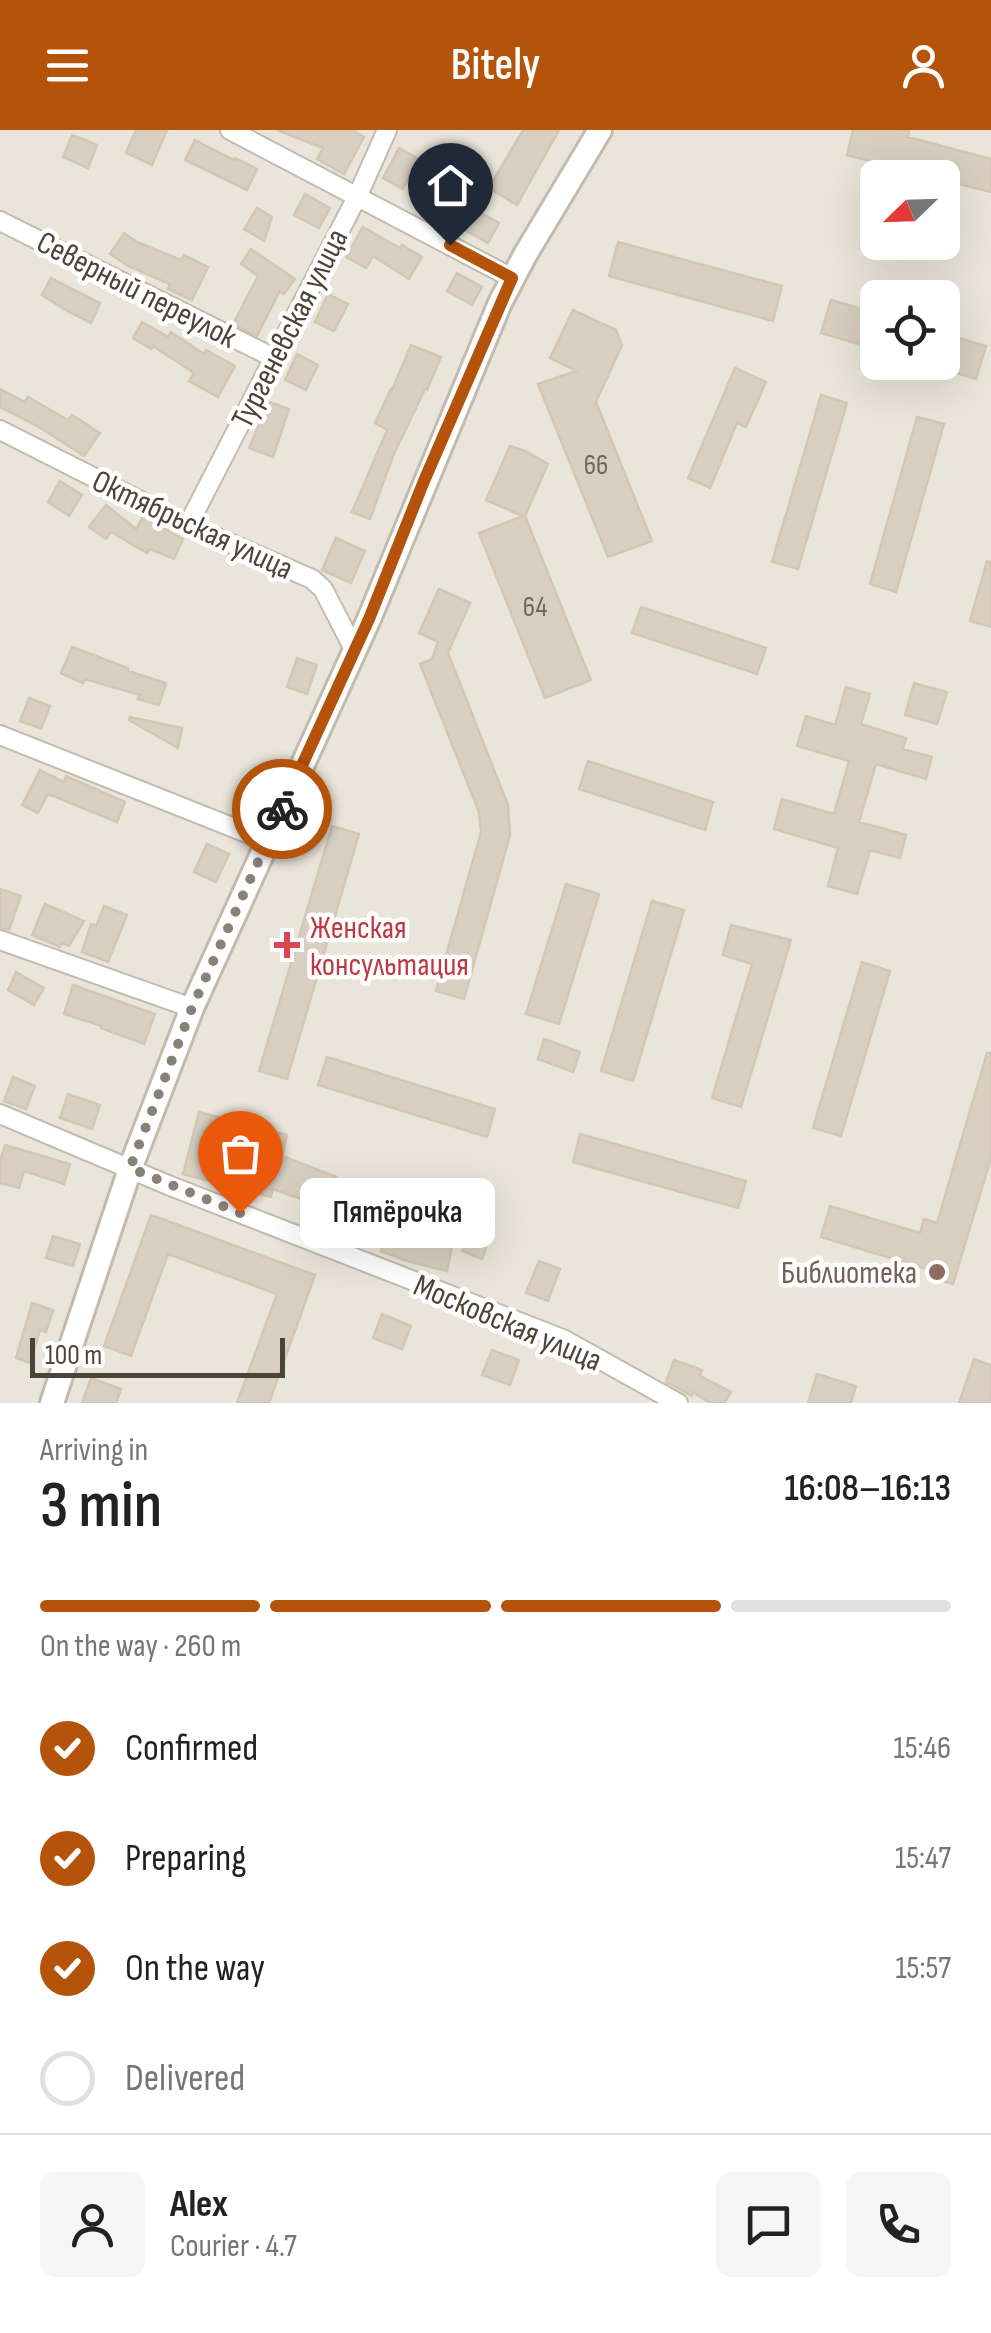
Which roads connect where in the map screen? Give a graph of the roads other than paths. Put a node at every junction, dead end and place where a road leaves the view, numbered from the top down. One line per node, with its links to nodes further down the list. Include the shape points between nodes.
1 (230, 130): 4 (street)
2 (387, 130): 4 (street, Тургеневская улица)
3 (600, 130): 6 (street)
4 (358, 195): 6 (street); 7 (street, Тургеневская улица)
5 (0, 221): 7 (street, Северный переулок)
6 (512, 278): 10 (street)
7 (274, 358): 9 (street, Тургеневская улица)
8 (0, 430): 9 (street, Октябрьская улица)
9 (188, 525): 10 (street, Октябрьская улица, via 318,584)
10 (355, 651): 12 (street)
11 (0, 735): 12 (street)
12 (266, 841): 14 (street)
13 (0, 940): 14 (street)
14 (192, 1008): 16 (street)
15 (0, 1114): 16 (street, Московская улица)
16 (130, 1168): 17 (street); 18 (street, Московская улица, via 565,1340)
17 (52, 1403)
18 (678, 1403)

